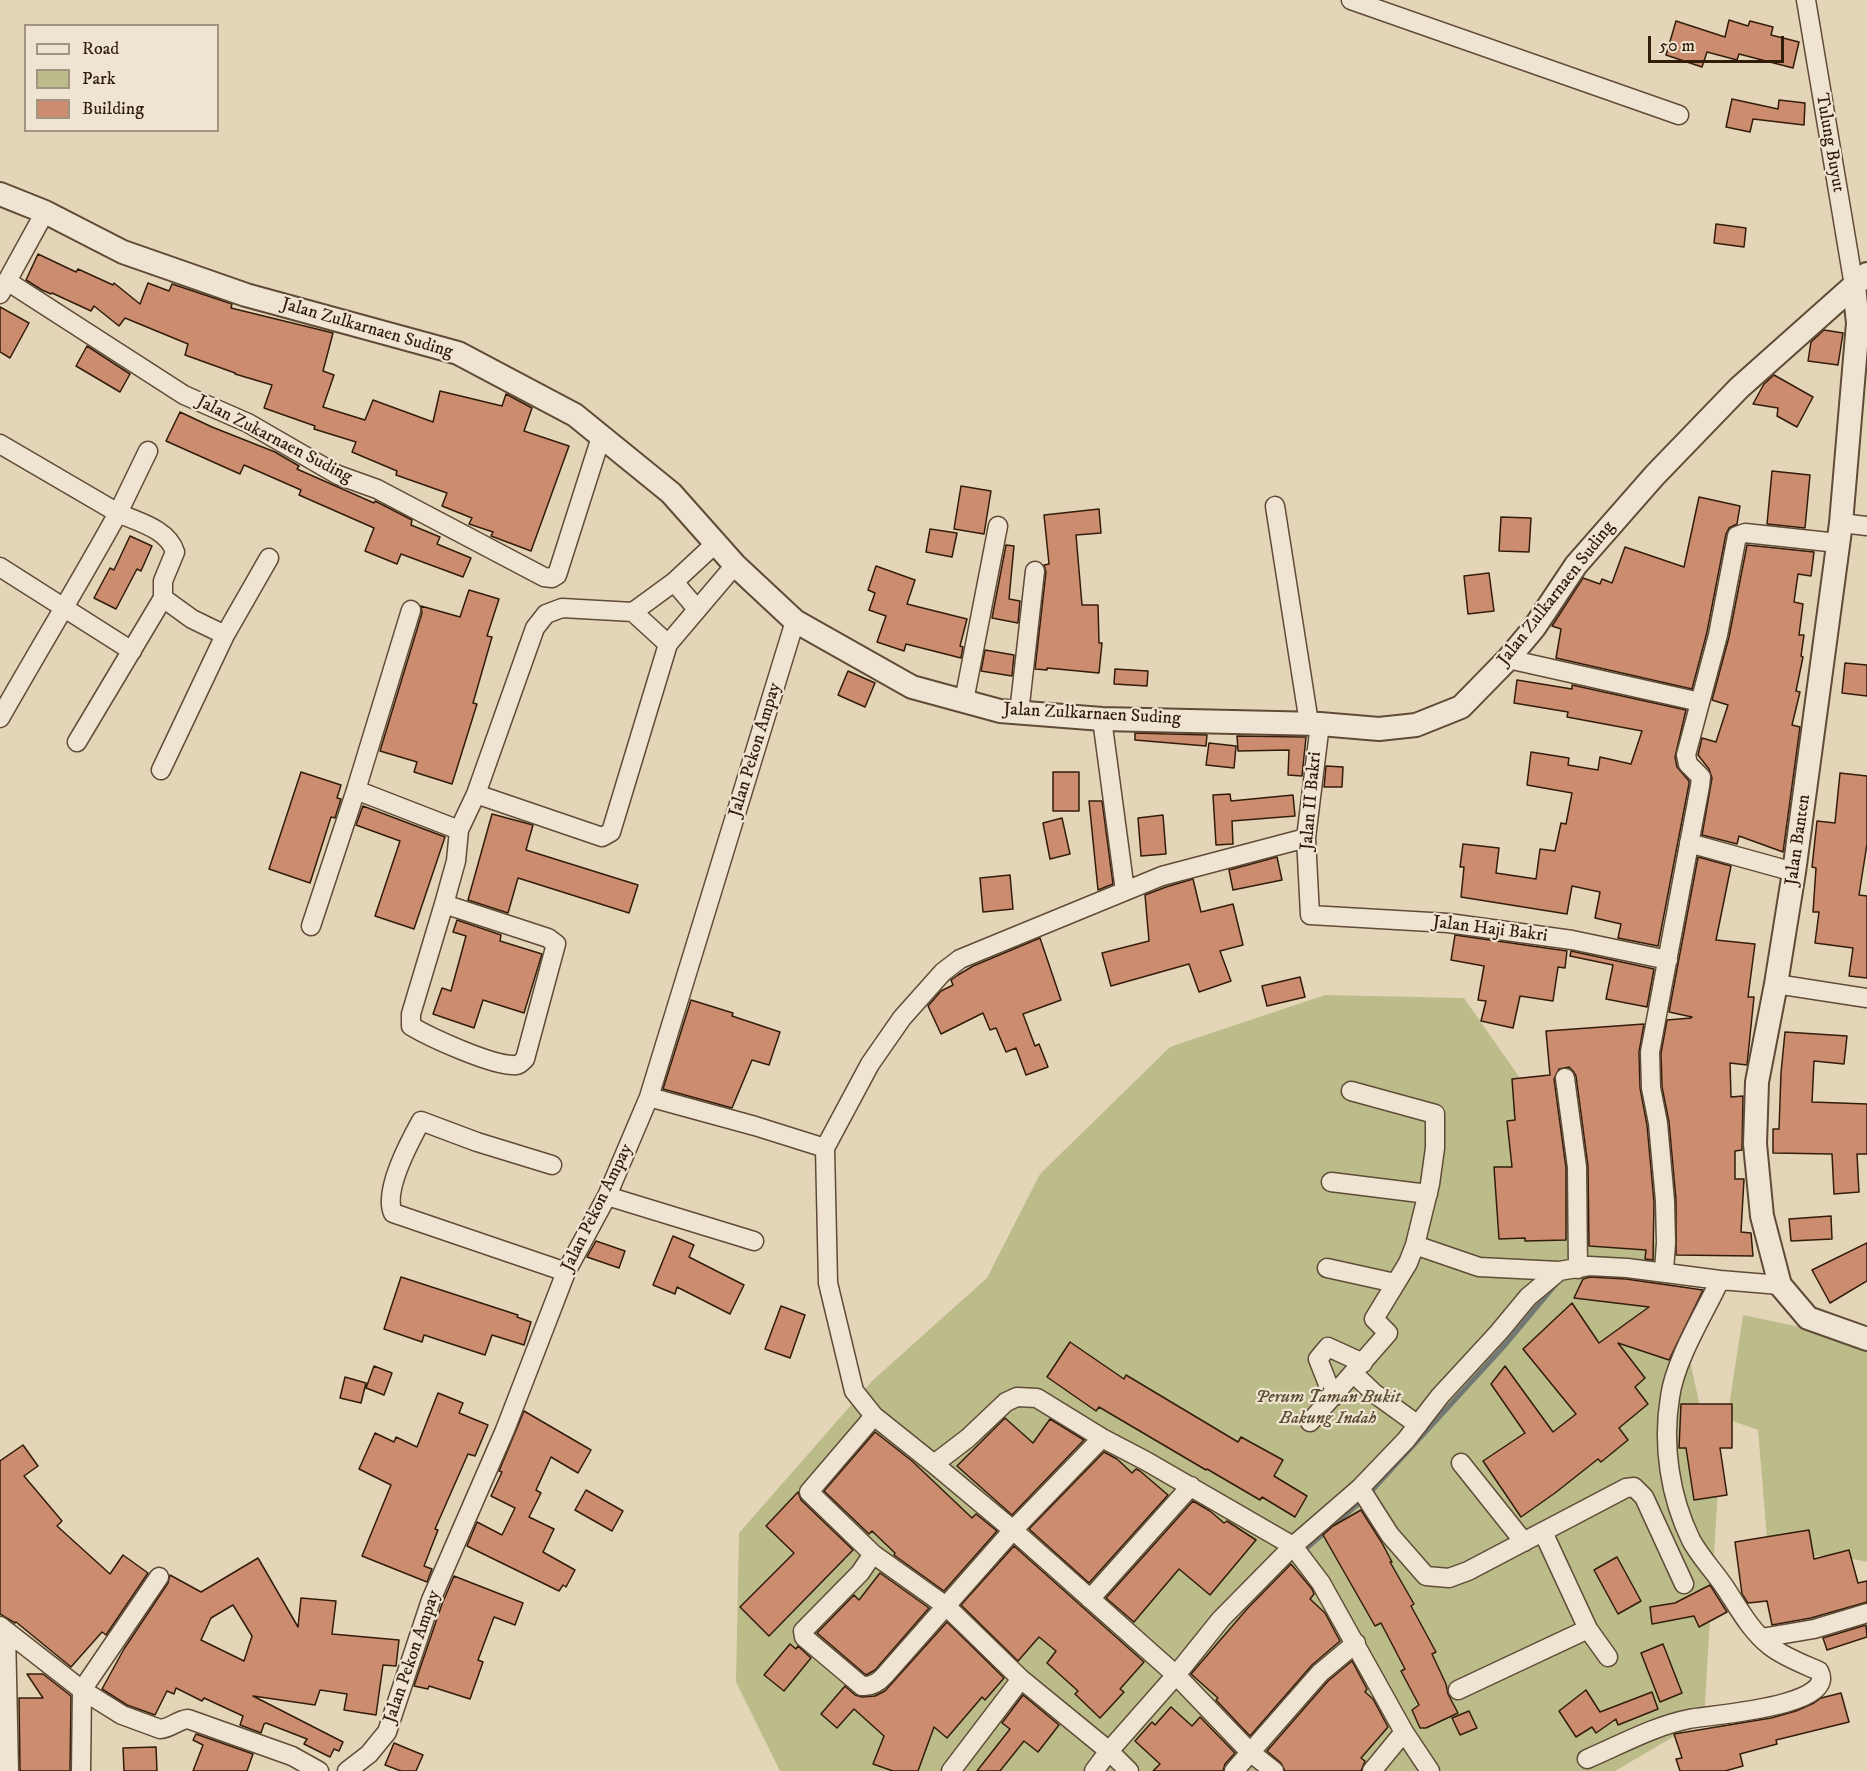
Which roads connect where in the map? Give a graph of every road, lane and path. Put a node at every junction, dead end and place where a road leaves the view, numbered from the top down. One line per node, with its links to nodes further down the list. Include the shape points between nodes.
1 (1351, 0): 3 (street)
2 (1806, 0): 6 (street, Tulung Buyut)
3 (1679, 114)
4 (0, 194): 5 (street, Jalan Zulkarnaen Suding)
5 (45, 212): 7 (street, Jalan Zukarnaen Suding); 9 (street, Jalan Zulkarnaen Suding, via 123,252 246,295 458,354 575,415)
6 (1860, 280): 8 (street, Jalan Banten); 32 (street, Jalan Zulkarnaen Suding, via 1739,388 1655,475 1576,565)
7 (3, 287): 9 (street, Jalan Zukarnaen Suding, via 184,395 248,423 338,475 377,489 544,577 557,575)
8 (1862, 324): 16 (street, Jalan Banten)
9 (601, 437): 17 (street, Jalan Zulkarnaen Suding, via 671,493)
10 (0, 444): 13 (street)
11 (148, 451): 13 (street)
12 (1275, 506): 38 (street, Jalan II Bakri)
13 (118, 513): 23 (street, via 159,532 172,543 175,552 163,581); 24 (street)
14 (998, 526): 33 (street)
15 (1867, 526): 16 (street)
16 (1840, 533): 34 (street, via 1737,536); 46 (street, Jalan Banten)
17 (716, 543): 19 (street, Jalan Zulkarnaen Suding); 22 (street)
18 (269, 558): 29 (street)
19 (735, 565): 25 (street); 28 (street, Jalan Zulkarnaen Suding)
20 (0, 567): 24 (street)
21 (1035, 571): 35 (street)
22 (674, 582): 25 (street); 27 (street)
23 (163, 598): 29 (street, via 192,619); 31 (street)
24 (63, 607): 31 (street); 36 (street)
25 (697, 609): 30 (street)
26 (411, 610): 41 (street)
27 (633, 612): 30 (street); 42 (street, via 562,608 546,614 535,628)
28 (795, 621): 33 (street, Jalan Zulkarnaen Suding, via 912,687); 56 (street, Jalan Pekon Ampay)
29 (225, 635): 40 (street)
30 (668, 644): 42 (street, via 611,832 602,837)
31 (132, 651): 39 (street)
32 (1508, 659): 34 (street); 38 (street, Jalan Zulkarnaen Suding, via 1461,707 1416,725 1379,729)
33 (964, 701): 35 (street, Jalan Zulkarnaen Suding)
34 (1700, 702): 45 (street, via 1686,755 1688,764 1701,777)
35 (1019, 713): 37 (street, Jalan Zulkarnaen Suding)
36 (0, 718)
37 (1102, 719): 38 (street, Jalan Zulkarnaen Suding); 47 (street)
38 (1314, 723): 44 (street, Jalan II Bakri)
39 (77, 742)
40 (161, 770)
41 (356, 790): 43 (street); 50 (street)
42 (476, 794): 43 (street)
43 (459, 830): 48 (street, via 456,861)
44 (1306, 838): 47 (street, via 1162,876); 49 (street, Jalan II Bakri)
45 (1689, 843): 46 (street); 51 (street)
46 (1794, 872): 52 (street, Jalan Banten)
47 (1125, 891): 57 (street, via 960,959 942,972 902,1018 870,1064)
48 (444, 904): 48 (street, via 411,1014 411,1026 479,1057 520,1065 525,1059 556,944)
49 (1310, 915): 51 (street, Jalan Haji Bakri, via 1448,923 1572,940)
50 (311, 926)
51 (1668, 960): 67 (street, via 1650,1061 1665,1201)
52 (1776, 984): 53 (street); 71 (street, Jalan Banten, via 1756,1082 1755,1144 1762,1216)
53 (1867, 998)
54 (1565, 1078): 65 (street, via 1577,1167)
55 (1351, 1091): 60 (street, via 1435,1114)
56 (649, 1097): 57 (street); 61 (street, Jalan Pekon Ampay)
57 (825, 1148): 75 (street, via 828,1283 854,1391)
58 (552, 1165): 68 (street, via 421,1121 393,1179 391,1208 393,1212)
59 (1331, 1182): 60 (street)
60 (1428, 1194): 63 (street)
61 (607, 1196): 62 (street); 68 (street, Jalan Pekon Ampay)
62 (754, 1241)
63 (1415, 1245): 66 (street, via 1479,1267); 70 (street)
64 (1327, 1268): 70 (street)
65 (1578, 1269): 66 (street); 67 (street, via 1589,1266)
66 (1559, 1271): 77 (street, via 1528,1297)
67 (1664, 1271): 69 (street)
68 (566, 1272): 110 (street, Jalan Pekon Ampay, via 505,1430 431,1600 387,1732 369,1754)
69 (1720, 1280): 71 (street); 95 (street, via 1680,1362 1670,1395 1667,1457 1692,1542)
70 (1395, 1283): 73 (street, via 1374,1319 1388,1333)
71 (1780, 1285): 72 (street, Jalan Banten, via 1809,1318)
72 (1867, 1339)
73 (1358, 1368): 74 (street); 74 (street, via 1328,1347 1318,1359); 77 (street, via 1374,1393)
74 (1333, 1397): 76 (street)
75 (874, 1416): 80 (street); 87 (street, via 809,1492)
76 (1310, 1422)
77 (1418, 1425): 82 (street)
78 (1102, 1438): 80 (street, via 1037,1398 1017,1396); 81 (street); 83 (street)
79 (1461, 1463): 85 (street)
80 (934, 1464): 83 (street)
81 (1191, 1486): 86 (street); 90 (street)
82 (1360, 1488): 85 (street, via 1390,1535 1426,1576 1449,1578); 86 (street)
83 (1013, 1530): 90 (street); 91 (street)
84 (1543, 1532): 85 (street); 89 (street, via 1634,1487 1644,1497); 94 (street)
85 (1524, 1542)
86 (1293, 1546): 96 (street, via 1321,1583); 98 (street, via 1221,1619)
87 (873, 1554): 91 (street); 91 (street, via 861,1573 802,1634 862,1686 879,1681)
88 (159, 1577): 100 (street)
89 (1683, 1584)
90 (1090, 1599): 98 (street)
91 (946, 1605): 99 (street)
92 (1867, 1613): 95 (street, via 1814,1629)
93 (3, 1629): 100 (street); 102 (street)
94 (1588, 1629): 97 (street); 101 (street)
95 (1761, 1638): 106 (street, via 1772,1648 1819,1671 1821,1685 1794,1700 1734,1715 1689,1719 1645,1733)
96 (1356, 1643): 103 (street); 105 (street, via 1320,1673)
97 (1608, 1657)
98 (1176, 1675): 104 (street); 105 (street)
99 (1021, 1679): 104 (street); 111 (street)
100 (82, 1690): 108 (street); 109 (street, via 122,1715 160,1729 188,1719 292,1756)
101 (1458, 1690)
102 (3, 1691): 107 (street)
103 (1404, 1732): 116 (street); 117 (street)
104 (1109, 1751): 112 (street); 113 (street)
105 (1250, 1752): 114 (street); 115 (street)
106 (1587, 1759)
107 (9, 1771)
108 (81, 1771)
109 (319, 1771)
110 (347, 1771)
111 (951, 1771)
112 (1094, 1771)
113 (1129, 1771)
114 (1234, 1771)
115 (1274, 1771)
116 (1372, 1771)
117 (1430, 1771)

